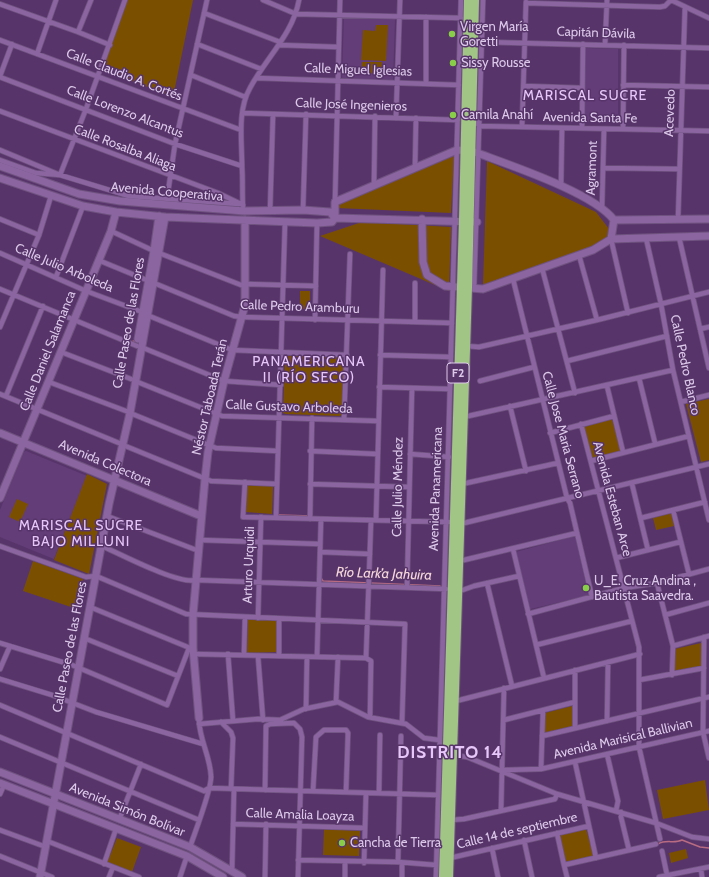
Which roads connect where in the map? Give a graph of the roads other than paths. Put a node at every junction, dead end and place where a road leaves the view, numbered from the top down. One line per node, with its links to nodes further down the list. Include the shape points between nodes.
1 (56, 0): 25 (street)
2 (91, 0): 26 (street)
3 (125, 0): 34 (street)
4 (207, 0): 18 (street)
5 (263, 0): 19 (street)
6 (299, 0): 19 (street)
7 (340, 0): 20 (street)
8 (400, 0): 21 (street)
9 (461, 0): 23 (street)
10 (468, 0): 80 (highway, F2)
11 (475, 0): 67 (highway, F2)
12 (484, 0): 28 (street)
13 (671, 0): 15 (street, via 660,7); 17 (street)
14 (526, 2): 15 (street); 29 (street)
15 (607, 2): 35 (street)
16 (0, 4): 25 (street)
17 (685, 7): 24 (street); 38 (street, Acevedo)
18 (204, 14): 30 (street); 32 (street)
19 (296, 14): 20 (street); 30 (street)
20 (340, 15): 21 (street); 37 (street)
21 (400, 16): 22 (street); 47 (street)
22 (426, 17): 23 (street); 48 (street)
23 (461, 18): 49 (street)
24 (709, 18)
25 (48, 21): 26 (street); 40 (street)
26 (78, 32): 34 (street)
27 (0, 40): 31 (street, Calle Claudio A. Cortés)
28 (483, 42): 29 (street, Capitán Dávila); 68 (street)
29 (524, 42): 33 (street, Capitán Dávila); 51 (street)
30 (280, 43): 37 (street); 41 (street)
31 (12, 44): 40 (street, Calle Claudio A. Cortés); 43 (street)
32 (197, 44): 41 (street); 42 (street)
33 (583, 44): 35 (street, Capitán Dávila); 54 (street)
34 (110, 45): 44 (street)
35 (605, 45): 36 (street, Capitán Dávila)
36 (624, 45): 38 (street, Capitán Dávila); 50 (street)
37 (338, 47): 46 (street)
38 (683, 47): 39 (street, Capitán Dávila); 52 (street, Acevedo)
39 (709, 48)
40 (37, 54): 44 (street, Calle Claudio A. Cortés)
41 (261, 69): 45 (street)
42 (191, 75): 55 (street); 56 (street)
43 (0, 76): 57 (street, Calle Lorenzo Alcantus)
44 (98, 76): 56 (street, Calle Claudio A. Cortés); 57 (street)
45 (256, 78): 46 (street, Calle Miguel Iglesias); 55 (street)
46 (338, 80): 47 (street, Calle Miguel Iglesias); 62 (street)
47 (397, 83): 48 (street, Calle Miguel Iglesias); 64 (street)
48 (426, 84): 49 (street, Calle Miguel Iglesias)
49 (459, 85): 66 (street)
50 (623, 85): 52 (street); 73 (street)
51 (524, 86): 54 (street); 69 (street)
52 (681, 86): 53 (street); 75 (street, Acevedo)
53 (709, 87)
54 (582, 88): 71 (street)
55 (246, 97): 59 (street)
56 (183, 108): 74 (street, Calle Claudio A. Cortés); 78 (street)
57 (86, 109): 77 (street); 78 (street, Calle Lorenzo Alcantus)
58 (0, 111): 77 (street, Calle Rosalba Aliaga)
59 (243, 113): 60 (street, Calle José Ingenieros); 74 (street)
60 (273, 114): 61 (street, Calle José Ingenieros); 100 (street)
61 (306, 114): 62 (street, Calle José Ingenieros); 98 (street)
62 (337, 115): 63 (street, Calle José Ingenieros); 94 (street)
63 (375, 116): 64 (street, Calle José Ingenieros); 90 (street)
64 (396, 117): 65 (street, Calle José Ingenieros)
65 (416, 118): 66 (street, Calle José Ingenieros); 84 (street)
66 (458, 120): 80 (street)
67 (472, 120): 68 (street); 80 (highway, F2)
68 (480, 126): 69 (street, Avenida Santa Fe); 80 (street)
69 (522, 127): 70 (street, Avenida Santa Fe)
70 (562, 128): 71 (street, Avenida Santa Fe); 91 (street)
71 (582, 128): 72 (street, Avenida Santa Fe)
72 (604, 129): 73 (street, Avenida Santa Fe); 85 (street, Agramont)
73 (623, 129): 75 (street, Avenida Santa Fe)
74 (241, 130): 83 (street)
75 (680, 131): 76 (street, Avenida Santa Fe); 86 (street, Acevedo)
76 (709, 131)
77 (74, 140): 87 (street); 88 (street, Calle Rosalba Aliaga)
78 (175, 144): 83 (street, Calle Lorenzo Alcantus); 88 (street)
79 (0, 150): 87 (street)
80 (468, 151): 84 (street); 91 (street); 109 (highway, F2); 109 (street)
81 (0, 160): 87 (street, via 36,173)
82 (0, 166): 97 (street, Avenida Cooperativa, via 72,192 96,197 120,201)
83 (242, 166): 97 (street)
84 (415, 168): 90 (street)
85 (603, 168): 86 (street); 96 (street, Agramont)
86 (679, 169): 108 (street, Acevedo)
87 (60, 175): 93 (street, via 129,196)
88 (169, 176): 93 (street); 97 (street, Calle Rosalba Aliaga, via 218,193)
89 (0, 178): 92 (street, Avenida Cooperativa)
90 (374, 185): 94 (street)
91 (561, 186): 96 (street)
92 (51, 196): 95 (street, Avenida Cooperativa); 113 (street)
93 (167, 199): 97 (street)
94 (335, 202): 102 (street)
95 (83, 206): 99 (street, Avenida Cooperativa); 126 (street)
96 (602, 207): 107 (street)
97 (243, 208): 100 (street, Avenida Cooperativa)
98 (303, 210): 100 (street, Avenida Cooperativa); 102 (street, Avenida Cooperativa, via 330,212)
99 (116, 212): 101 (street, Avenida Cooperativa); 112 (street, Calle Daniel Salamanca)
100 (270, 212)
101 (162, 216): 105 (street, Avenida Cooperativa); 118 (street, Calle Paseo de las Flores)
102 (335, 218): 106 (street, Avenida Cooperativa); 111 (street, Avenida Cooperativa, via 332,222)
103 (0, 219): 113 (street)
104 (709, 219): 108 (street)
105 (245, 220): 110 (street, Avenida Cooperativa); 130 (street, Néstor Taboada Terán)
106 (422, 220): 109 (street, Avenida Cooperativa); 133 (street, via 423,262 427,275 445,286)
107 (614, 220): 108 (street); 117 (street)
108 (678, 220)
109 (466, 221): 133 (highway, Avenida Panamericana / F2); 133 (street, Avenida Panamericana)
110 (286, 222): 111 (street, Avenida Cooperativa); 131 (street)
111 (317, 223): 132 (street)
112 (111, 231): 118 (street); 122 (street, Calle Daniel Salamanca)
113 (38, 235): 123 (street)
114 (709, 236): 115 (street)
115 (679, 237): 116 (street); 138 (street)
116 (646, 238): 117 (street); 139 (street, Calle Pedro Blanco)
117 (611, 239): 121 (street); 141 (street)
118 (157, 252): 128 (street, Calle Paseo de las Flores); 130 (street, via 236,284)
119 (0, 253): 123 (street, Calle Julio Arboleda)
120 (350, 254): 149 (street)
121 (579, 255): 124 (street); 148 (street)
122 (98, 260): 128 (street, Calle Pedro Aramburu); 135 (street, Calle Daniel Salamanca)
123 (26, 264): 126 (street, Calle Julio Arboleda); 137 (street)
124 (542, 268): 127 (street); 154 (street)
125 (383, 270): 147 (street)
126 (56, 276): 135 (street, Calle Julio Arboleda)
127 (513, 279): 133 (street, via 483,289); 156 (street, Calle Jose Maria Serrano)
128 (151, 282): 142 (street, Calle Paseo de las Flores); 143 (street, Calle Pedro Aramburu)
129 (415, 283): 150 (street)
130 (246, 284): 131 (street); 143 (street, Néstor Taboada Terán)
131 (283, 285): 132 (street); 144 (street)
132 (316, 286): 146 (street)
133 (464, 287): 151 (street, Avenida Panamericana); 158 (highway, Avenida Panamericana / F2); 240 (highway, Avenida Panamericana / F2)
134 (0, 289): 137 (street)
135 (86, 291): 142 (street, Calle Julio Arboleda); 145 (street, Calle Daniel Salamanca)
136 (709, 292): 138 (street)
137 (14, 294): 140 (street); 152 (street)
138 (694, 296): 139 (street); 155 (street)
139 (661, 304): 141 (street); 157 (street, Calle Pedro Blanco)
140 (43, 306): 145 (street); 184 (street)
141 (628, 313): 148 (street)
142 (145, 314): 159 (street, Calle Paseo de las Flores); 160 (street, Calle Julio Arboleda)
143 (242, 317): 144 (street, Calle Pedro Aramburu); 160 (street, Néstor Taboada Terán)
144 (282, 319): 146 (street, Calle Pedro Aramburu); 162 (street)
145 (74, 320): 159 (street); 161 (street, Calle Daniel Salamanca)
146 (315, 320): 149 (street, Calle Pedro Aramburu)
147 (382, 320): 149 (street, Calle Pedro Aramburu); 150 (street, Calle Pedro Aramburu); 163 (street)
148 (598, 320): 154 (street)
149 (348, 321): 164 (street)
150 (415, 321): 151 (street, Calle Pedro Aramburu)
151 (452, 323): 165 (street, Avenida Panamericana)
152 (0, 326)
153 (709, 327): 155 (street)
154 (560, 329): 156 (street); 166 (street)
155 (700, 329): 167 (street)
156 (526, 336): 158 (street, via 479,347); 168 (street, Calle Jose Maria Serrano)
157 (667, 336): 166 (street); 170 (street, Calle Pedro Blanco)
158 (466, 346): 193 (highway, Avenida Panamericana / F2)
159 (139, 347): 172 (street, Calle Paseo de las Flores); 174 (street)
160 (232, 350): 162 (street, Calle Julio Arboleda); 174 (street, Néstor Taboada Terán)
161 (61, 352): 172 (street, Calle Gustavo Arboleda); 173 (street, Calle Daniel Salamanca)
162 (281, 352): 164 (street, Calle Julio Arboleda); 176 (street)
163 (380, 354): 165 (street); 178 (street)
164 (347, 355): 195 (street)
165 (451, 357): 180 (street, Avenida Panamericana)
166 (567, 361): 181 (street)
167 (708, 361): 169 (street)
168 (534, 367): 175 (street); 185 (street, Calle Jose Maria Serrano)
169 (709, 368)
170 (673, 370): 171 (street); 186 (street, Calle Pedro Blanco)
171 (639, 378): 177 (street); 203 (street)
172 (133, 380): 189 (street, Calle Paseo de las Flores); 190 (street, Calle Gustavo Arboleda)
173 (49, 382): 188 (street, Calle Daniel Salamanca); 189 (street)
174 (224, 382): 176 (street); 190 (street, Néstor Taboada Terán)
175 (480, 382)
176 (280, 384): 192 (street)
177 (607, 386): 181 (street); 191 (street)
178 (379, 387): 179 (street); 196 (street)
179 (412, 388): 180 (street); 209 (street, Calle Julio Méndez)
180 (450, 389): 210 (street, Avenida Panamericana)
181 (575, 393): 185 (street)
182 (0, 394): 184 (street)
183 (709, 395): 186 (street)
184 (6, 396): 188 (street)
185 (542, 400): 187 (street); 199 (street, Calle Jose Maria Serrano)
186 (681, 402): 200 (street, Calle Pedro Blanco)
187 (510, 406): 193 (street); 215 (street)
188 (37, 409): 201 (street, Calle Daniel Salamanca); 202 (street)
189 (128, 412): 202 (street, Calle Paseo de las Flores); 204 (street)
190 (217, 415): 192 (street, Calle Gustavo Arboleda); 204 (street, Néstor Taboada Terán)
191 (614, 416): 197 (street); 207 (street)
192 (280, 417): 194 (street, Calle Gustavo Arboleda); 205 (street)
193 (464, 417): 221 (highway, Avenida Panamericana / F2)
194 (312, 418): 195 (street, Calle Gustavo Arboleda); 206 (street)
195 (344, 419): 196 (street, Calle Gustavo Arboleda)
196 (378, 421): 208 (street)
197 (582, 424): 199 (street); 211 (street, Avenida Esteban Arce)
198 (0, 433): 201 (street, Avenida Colectora)
199 (550, 433): 212 (street, Calle Jose Maria Serrano)
200 (689, 436): 203 (street); 214 (street, Calle Pedro Blanco)
201 (23, 442): 216 (street, Avenida Colectora); 226 (street, Calle Daniel Salamanca)
202 (121, 444): 216 (street, Calle Paseo de las Flores); 217 (street)
203 (655, 444): 207 (street)
204 (210, 447): 205 (street); 217 (street, Néstor Taboada Terán)
205 (278, 451): 219 (street)
206 (310, 451): 208 (street); 220 (street)
207 (623, 452): 211 (street)
208 (378, 454): 223 (street)
209 (410, 454): 210 (street); 224 (street, Calle Julio Méndez)
210 (449, 456): 240 (street, Avenida Panamericana)
211 (591, 461): 225 (street, Avenida Esteban Arce)
212 (558, 464): 215 (street); 227 (street, Calle Jose Maria Serrano)
213 (709, 464): 214 (street)
214 (696, 468): 222 (street); 228 (street, Calle Pedro Blanco)
215 (526, 471): 221 (street)
216 (112, 479): 230 (street, Calle Paseo de las Flores); 231 (street, Avenida Colectora)
217 (205, 479): 218 (street); 231 (street, Néstor Taboada Terán)
218 (245, 482): 219 (street); 232 (street, Arturo Urquidi, via 243,517)
219 (277, 484): 233 (street)
220 (310, 484): 223 (street); 234 (street)
221 (462, 484): 240 (highway, Avenida Panamericana / F2)
222 (632, 484): 225 (street); 235 (street)
223 (376, 487): 224 (street); 237 (street)
224 (409, 487): 239 (street, Calle Julio Méndez)
225 (599, 491): 227 (street); 253 (street, Avenida Esteban Arce)
226 (0, 498)
227 (567, 498): 240 (street); 241 (street, Calle Jose Maria Serrano)
228 (705, 502): 229 (street); 238 (street, Calle Pedro Blanco)
229 (673, 510): 235 (street); 244 (street)
230 (107, 516): 247 (street, Calle Paseo de las Flores); 250 (street)
231 (201, 516): 242 (street, Néstor Taboada Terán)
232 (261, 517): 233 (street); 243 (street, Arturo Urquidi)
233 (276, 518): 234 (street)
234 (310, 518): 236 (street)
235 (641, 518): 249 (street)
236 (320, 519): 237 (street); 245 (street)
237 (373, 520): 239 (street); 252 (street)
238 (709, 520)
239 (409, 521): 240 (street); 265 (street, Calle Julio Méndez)
240 (454, 523): 254 (highway, Avenida Panamericana / F2); 267 (highway, Avenida Panamericana / F2)
241 (577, 533): 248 (street); 268 (street, Calle Jose Maria Serrano)
242 (200, 540): 243 (street); 250 (street, Néstor Taboada Terán)
243 (260, 542): 245 (street); 260 (street, Arturo Urquidi)
244 (680, 542): 249 (street); 256 (street)
245 (320, 544): 251 (street)
246 (0, 546): 257 (street, via 86,577)
247 (102, 546): 257 (street, Calle Paseo de las Flores); 259 (street, via 168,576 190,582)
248 (513, 549): 254 (street); 258 (street)
249 (648, 550): 253 (street)
250 (199, 551): 259 (street, Néstor Taboada Terán)
251 (320, 552): 252 (street); 263 (street)
252 (370, 554): 264 (street)
253 (616, 558): 266 (street, Avenida Esteban Arce)
254 (460, 561): 267 (highway, Avenida Panamericana / F2)
255 (709, 569): 256 (street)
256 (689, 574): 262 (street)
257 (96, 576): 270 (street, Calle Paseo de las Flores); 272 (street)
258 (519, 576): 261 (street); 271 (street)
259 (196, 580): 260 (street); 272 (street, Néstor Taboada Terán)
260 (259, 582): 263 (street); 275 (street, Arturo Urquidi)
261 (487, 583): 267 (street); 306 (street)
262 (657, 583): 266 (street); 273 (street)
263 (319, 584): 264 (street); 277 (street)
264 (369, 585): 265 (street); 279 (street)
265 (407, 587): 267 (street)
266 (624, 588): 268 (street); 278 (street, Avenida Esteban Arce)
267 (452, 591): 310 (highway, Avenida Panamericana / F2); 334 (street, Avenida Panamericana); 414 (highway, Avenida Panamericana / F2)
268 (592, 597): 271 (street)
269 (709, 604): 273 (street)
270 (90, 607): 281 (street, Calle Paseo de las Flores); 286 (street)
271 (528, 614): 283 (street)
272 (193, 615): 274 (street); 286 (street, Néstor Taboada Terán)
273 (665, 615): 285 (street)
274 (245, 617): 275 (street); 289 (street)
275 (258, 618): 276 (street)
276 (279, 619): 277 (street); 291 (street)
277 (318, 620): 279 (street); 293 (street)
278 (632, 621): 283 (street); 288 (street, Avenida Esteban Arce)
279 (368, 622): 295 (street); 325 (street, via 405,624)
280 (707, 637): 285 (street); 298 (street)
281 (84, 638): 297 (street, Calle Paseo de las Flores); 302 (street)
282 (0, 643): 284 (street)
283 (536, 645): 303 (street)
284 (10, 646): 297 (street); 299 (street)
285 (673, 646): 301 (street)
286 (192, 650): 287 (street); 302 (street); 321 (street, Néstor Taboada Terán)
287 (228, 654): 289 (street); 322 (street)
288 (640, 654): 296 (street); 305 (street, Avenida Esteban Arce)
289 (244, 655): 290 (street)
290 (258, 656): 291 (street); 319 (street)
291 (279, 656): 292 (street)
292 (307, 657): 293 (street); 315 (street)
293 (317, 657): 294 (street)
294 (338, 657): 295 (street); 312 (street)
295 (366, 658): 318 (street, via 371,661)
296 (608, 662): 300 (street); 323 (street)
297 (78, 668): 302 (street, via 166,705); 311 (street, Calle Paseo de las Flores)
298 (704, 668): 301 (street); 309 (street)
299 (0, 670)
300 (575, 670): 303 (street); 313 (street)
301 (672, 674): 305 (street)
302 (178, 676)
303 (544, 678): 306 (street)
304 (0, 679): 311 (street)
305 (639, 680): 317 (street, Avenida Esteban Arce)
306 (512, 686): 307 (street)
307 (504, 688): 310 (street); 320 (street)
308 (709, 698): 309 (street)
309 (703, 699): 317 (street); 328 (street)
310 (456, 701): 338 (highway, Avenida Panamericana / F2)
311 (72, 702): 329 (street, Calle Paseo de las Flores); 335 (street, via 96,712)
312 (336, 702): 315 (street); 318 (street)
313 (575, 702): 316 (street); 326 (street)
314 (0, 705): 329 (street)
315 (306, 709): 319 (street, via 280,720)
316 (543, 711): 320 (street); 332 (street)
317 (639, 714): 323 (street); 336 (street, Avenida Esteban Arce)
318 (370, 717): 325 (street)
319 (263, 720): 322 (street)
320 (504, 720): 344 (street)
321 (199, 721): 324 (street); 335 (street)
322 (233, 721): 324 (street)
323 (607, 721): 326 (street)
324 (221, 722): 348 (street, via 233,738)
325 (402, 723): 334 (street, via 424,738)
326 (575, 728): 332 (street)
327 (709, 731): 328 (street, Avenida Marisical Ballivian)
328 (703, 732): 336 (street, Avenida Marisical Ballivian); 339 (street)
329 (66, 733): 341 (street, Calle Paseo de las Flores); 342 (street)
330 (380, 735): 355 (street)
331 (401, 736): 358 (street)
332 (542, 736): 343 (street)
333 (0, 737): 341 (street)
334 (440, 740): 360 (street, Avenida Panamericana)
335 (203, 744): 347 (street, via 211,778)
336 (639, 747): 337 (street, Avenida Marisical Ballivian); 368 (street, Avenida Esteban Arce)
337 (607, 754): 340 (street, Avenida Marisical Ballivian); 364 (street)
338 (454, 755): 344 (street, via 467,756); 367 (highway, Avenida Panamericana / F2)
339 (709, 758)
340 (575, 762): 343 (street, Avenida Marisical Ballivian); 361 (street)
341 (61, 763): 351 (street); 357 (street, Calle Paseo de las Flores)
342 (141, 764): 347 (street, via 204,791); 351 (street)
343 (541, 769): 344 (street, Avenida Marisical Ballivian)
344 (502, 770): 359 (street); 363 (street)
345 (0, 772): 357 (street, Avenida Simón Bolívar)
346 (2, 784): 356 (street); 362 (street, Avenida Simón Bolívar)
347 (209, 788): 348 (street); 366 (street)
348 (233, 789): 349 (street); 369 (street)
349 (265, 790): 350 (street); 350 (street, via 266,726 290,723 297,725 302,732)
350 (301, 791): 352 (street); 371 (street)
351 (130, 792): 365 (street); 366 (street)
352 (313, 792): 353 (street); 353 (street, via 316,736 324,730 346,730 348,733)
353 (346, 792): 354 (street)
354 (366, 793): 355 (street); 373 (street)
355 (379, 793): 358 (street)
356 (0, 794)
357 (55, 794): 362 (street, Calle Paseo de las Flores); 365 (street, Avenida Simón Bolívar)
358 (400, 794): 360 (street); 393 (street)
359 (557, 794): 361 (street); 363 (street, via 555,799)
360 (438, 795): 395 (street, Avenida Panamericana)
361 (584, 802): 364 (street); 372 (street)
362 (54, 804): 374 (street, Avenida Simón Bolívar); 380 (street)
363 (501, 811): 367 (street)
364 (619, 811): 368 (street); 384 (street)
365 (119, 820): 382 (street, Avenida Simón Bolívar)
366 (199, 820): 382 (street)
367 (451, 820): 388 (highway, Avenida Panamericana / F2)
368 (656, 823): 377 (street, Avenida Esteban Arce); 378 (street, via 692,837)
369 (233, 824): 370 (street, Calle Amalia Loayza); 400 (street)
370 (266, 824): 371 (street, Calle Amalia Loayza); 409 (street)
371 (299, 825): 373 (street, Calle Amalia Loayza); 390 (street)
372 (589, 826): 376 (street, Calle 14 de septiembre); 389 (street)
373 (365, 828): 392 (street)
374 (116, 829): 387 (street, Avenida Simón Bolívar); 394 (street)
375 (0, 830): 380 (street)
376 (557, 833): 379 (street, Calle 14 de septiembre); 396 (street)
377 (660, 839)
378 (709, 839)
379 (524, 840): 383 (street, Calle 14 de septiembre); 417 (street)
380 (46, 844): 394 (street); 401 (street)
381 (656, 844): 384 (street)
382 (190, 847): 387 (street); 400 (street, Avenida Simón Bolívar)
383 (492, 848): 388 (street, Calle 14 de septiembre); 416 (street)
384 (629, 850): 389 (street)
385 (662, 851): 402 (street)
386 (0, 856): 401 (street)
387 (187, 856): 406 (street); 407 (street, Avenida Simón Bolívar)
388 (450, 858): 415 (highway, Avenida Panamericana / F2)
389 (596, 858): 396 (street)
390 (298, 860): 391 (street); 410 (street)
391 (345, 862): 392 (street); 411 (street)
392 (364, 863): 393 (street)
393 (400, 863): 395 (street); 412 (street)
394 (104, 864): 397 (street)
395 (436, 865): 413 (street, Avenida Panamericana)
396 (564, 865): 418 (street)
397 (113, 867): 404 (street); 405 (street)
398 (709, 867): 399 (street)
399 (701, 869): 402 (street); 420 (street)
400 (232, 871): 408 (street, Avenida Simón Bolívar)
401 (40, 875): 403 (street)
402 (668, 876): 419 (street)
403 (52, 877)
404 (109, 877)
405 (139, 877)
406 (180, 877)
407 (223, 877)
408 (242, 877)
409 (265, 877)
410 (298, 877)
411 (345, 877)
412 (402, 877)
413 (436, 877)
414 (442, 877)
415 (449, 877)
416 (498, 877)
417 (532, 877)
418 (566, 877)
419 (659, 877)
420 (702, 877)

